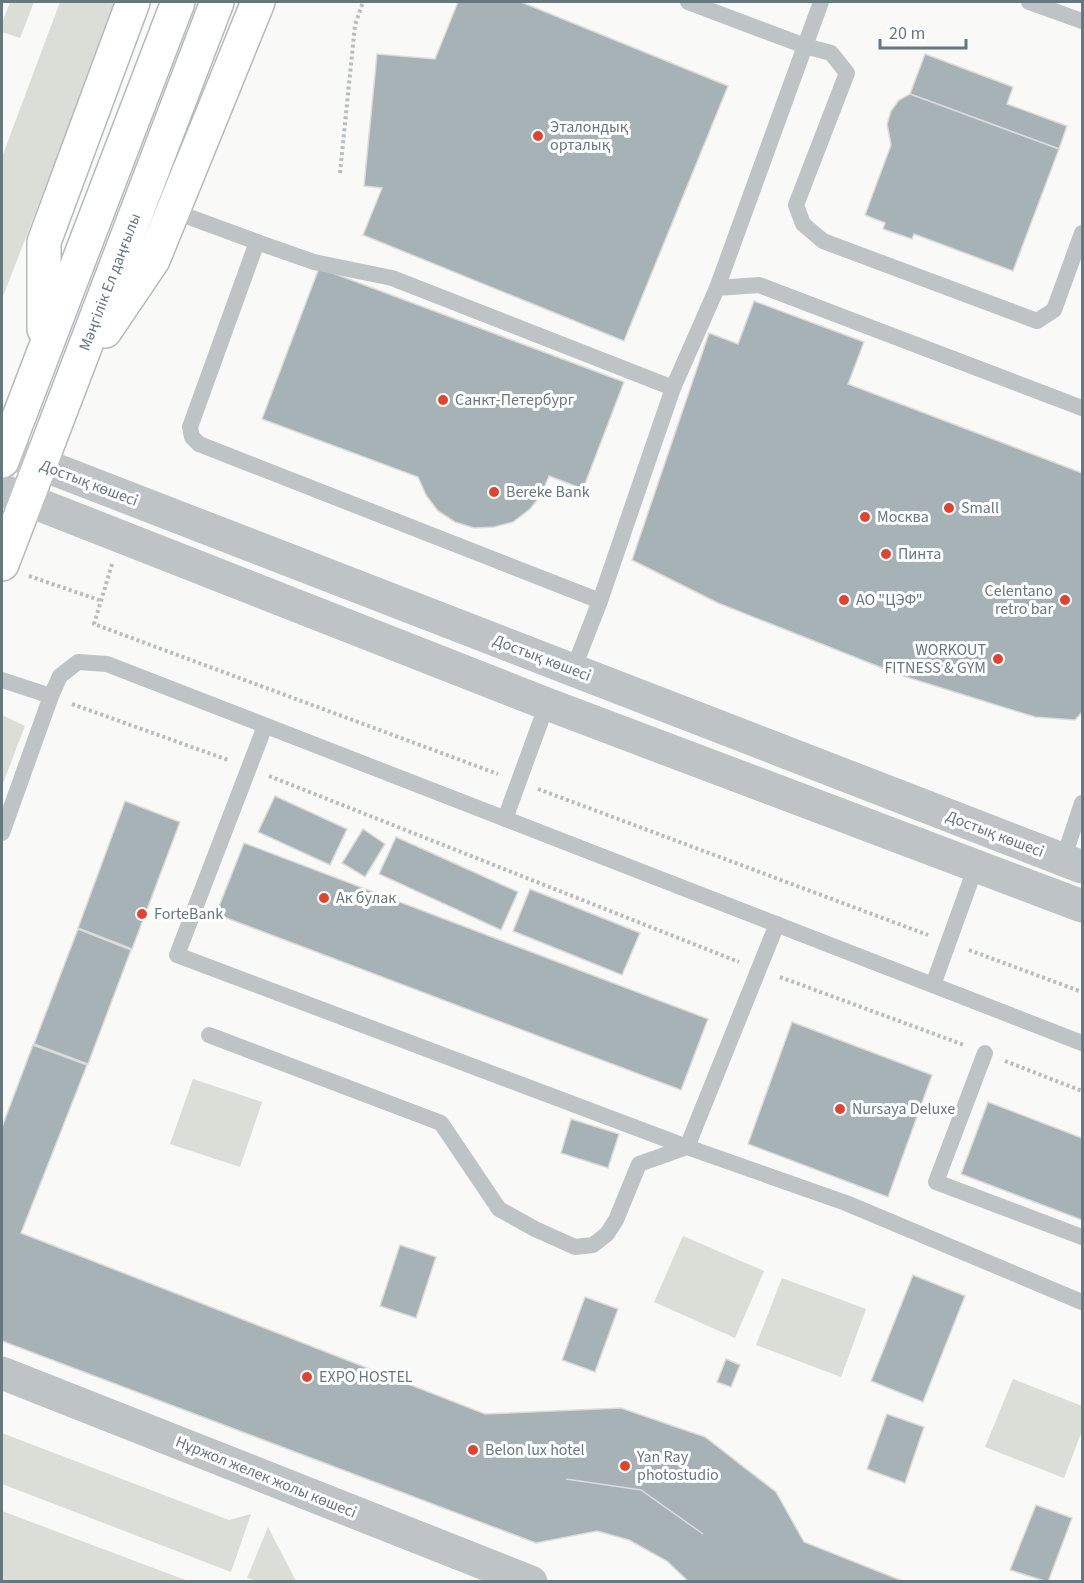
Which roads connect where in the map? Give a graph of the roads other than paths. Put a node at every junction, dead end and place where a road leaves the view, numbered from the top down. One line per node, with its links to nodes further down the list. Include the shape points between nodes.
1 (133, 2): 14 (main road, via 44,242)
2 (178, 2): 14 (main road)
3 (217, 2): 15 (main road, Мәңгілік Ел даңғылы)
4 (258, 2): 10 (main road)
5 (688, 2): 9 (lane)
6 (821, 2): 9 (lane)
7 (1029, 2): 8 (lane)
8 (1083, 21)
9 (805, 46): 11 (lane, via 831,53 847,73 796,205 803,224 823,241 1037,321 1054,310); 13 (lane)
10 (172, 211): 12 (lane); 15 (main road, via 153,260)
11 (1083, 233)
12 (258, 242): 16 (lane, via 314,262 392,278); 22 (lane, via 190,427 192,437 199,444)
13 (717, 288): 16 (lane); 17 (lane, via 759,285)
14 (44, 347): 18 (main road)
15 (72, 380): 19 (main road, Мәңгілік Ел даңғылы)
16 (673, 388): 22 (lane)
17 (1083, 408)
18 (3, 454): 19 (street, Достық көшесі)
19 (40, 464): 20 (main road, Мәңгілік Ел даңғылы); 23 (street, Достық көшесі)
20 (14, 495): 21 (main road, Мәңгілік Ел даңғылы); 26 (street)
21 (2, 564)
22 (600, 601): 23 (lane)
23 (573, 670): 31 (street, Достық көшесі)
24 (2, 680): 25 (lane)
25 (51, 696): 27 (lane, via 60,676 78,662 107,664); 30 (lane)
26 (547, 704): 29 (lane); 32 (street)
27 (266, 726): 29 (lane); 39 (lane, via 177,955)
28 (1083, 803): 31 (lane)
29 (505, 819): 34 (lane)
30 (2, 833)
31 (1073, 863)
32 (976, 866): 33 (street); 35 (lane)
33 (1083, 906)
34 (777, 924): 35 (lane); 39 (lane)
35 (933, 985): 37 (lane)
36 (209, 1035): 39 (lane, via 441,1123 499,1209 575,1247 593,1245 607,1234 639,1164)
37 (1083, 1043)
38 (985, 1053): 40 (lane, via 936,1182)
39 (687, 1147): 41 (lane, via 846,1203)
40 (1083, 1237)
41 (1083, 1302)
42 (2, 1373): 43 (street, Нұржол желек жолы көшесі)
43 (531, 1581)

